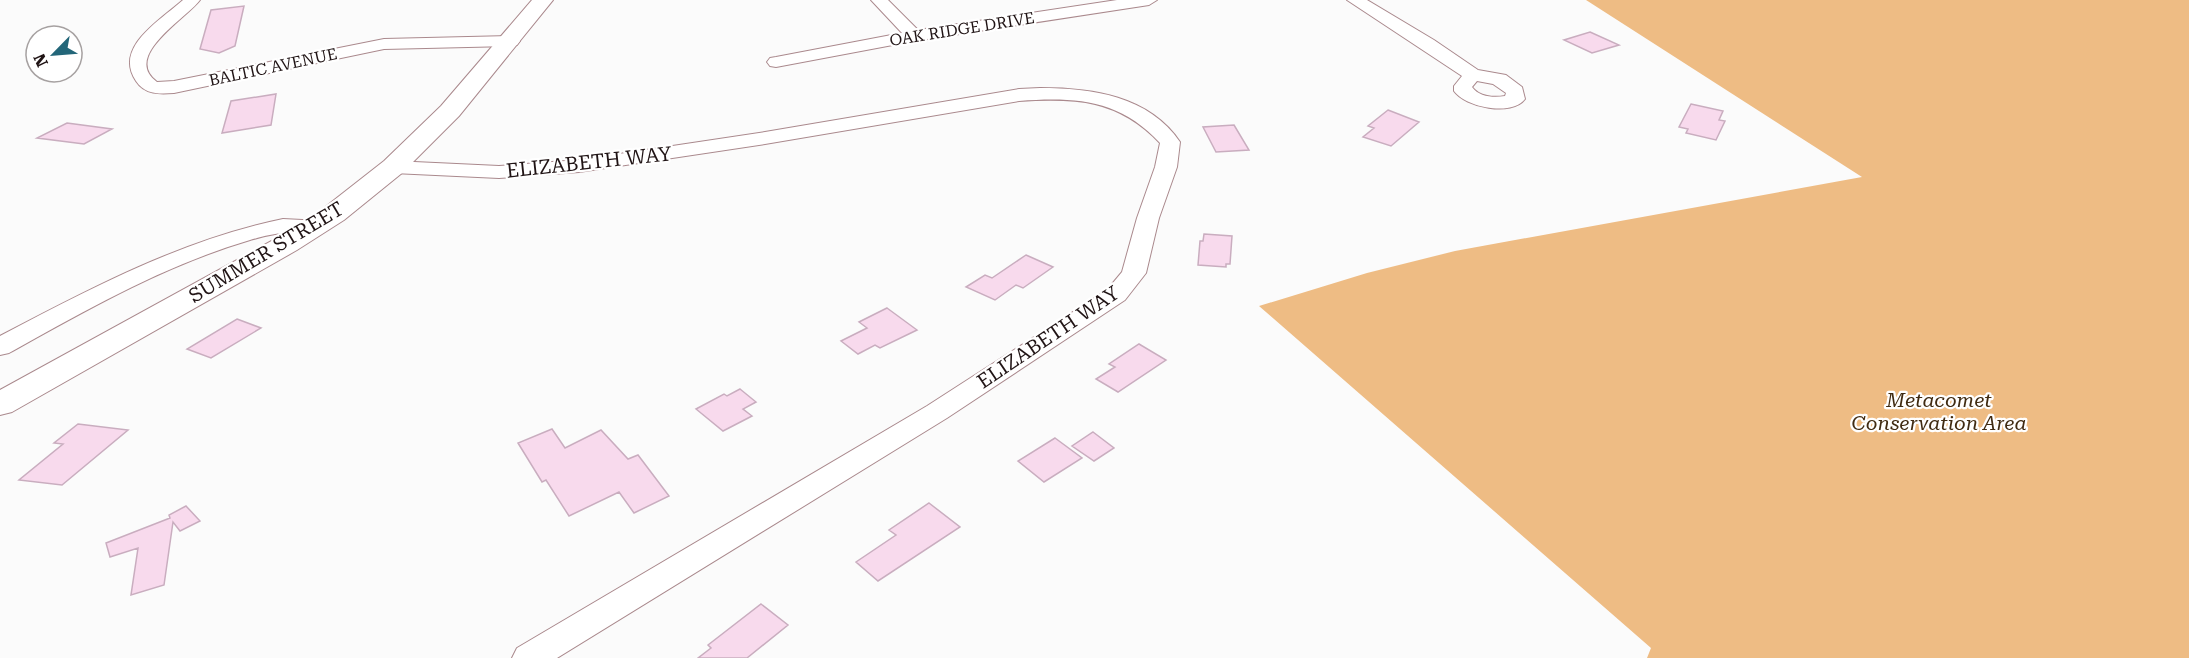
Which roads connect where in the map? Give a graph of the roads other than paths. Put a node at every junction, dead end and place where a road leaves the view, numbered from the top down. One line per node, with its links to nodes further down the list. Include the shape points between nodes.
1 (192, 0): 7 (street, BALTIC AVENUE, via 144,43 138,55 139,71 146,85 174,87 384,45)
2 (543, 0): 7 (street, SUMMER STREET)
3 (879, 0): 6 (street)
4 (1149, 0): 6 (street, OAK RIDGE DRIVE)
5 (1355, 0): 9 (street)
6 (914, 36): 8 (street, OAK RIDGE DRIVE)
7 (511, 41): 10 (street, SUMMER STREET, via 450,111)
8 (776, 62)
9 (1473, 75)
10 (393, 167): 11 (street, SUMMER STREET); 14 (street, ELIZABETH WAY, via 499,172 579,166 1053,92 1092,96 1126,106 1146,117 1170,142 1134,273 1116,295 937,412)
11 (314, 226): 12 (street, via 278,226 218,243 61,314); 13 (street, SUMMER STREET)
12 (0, 347)
13 (0, 404)
14 (529, 658)

